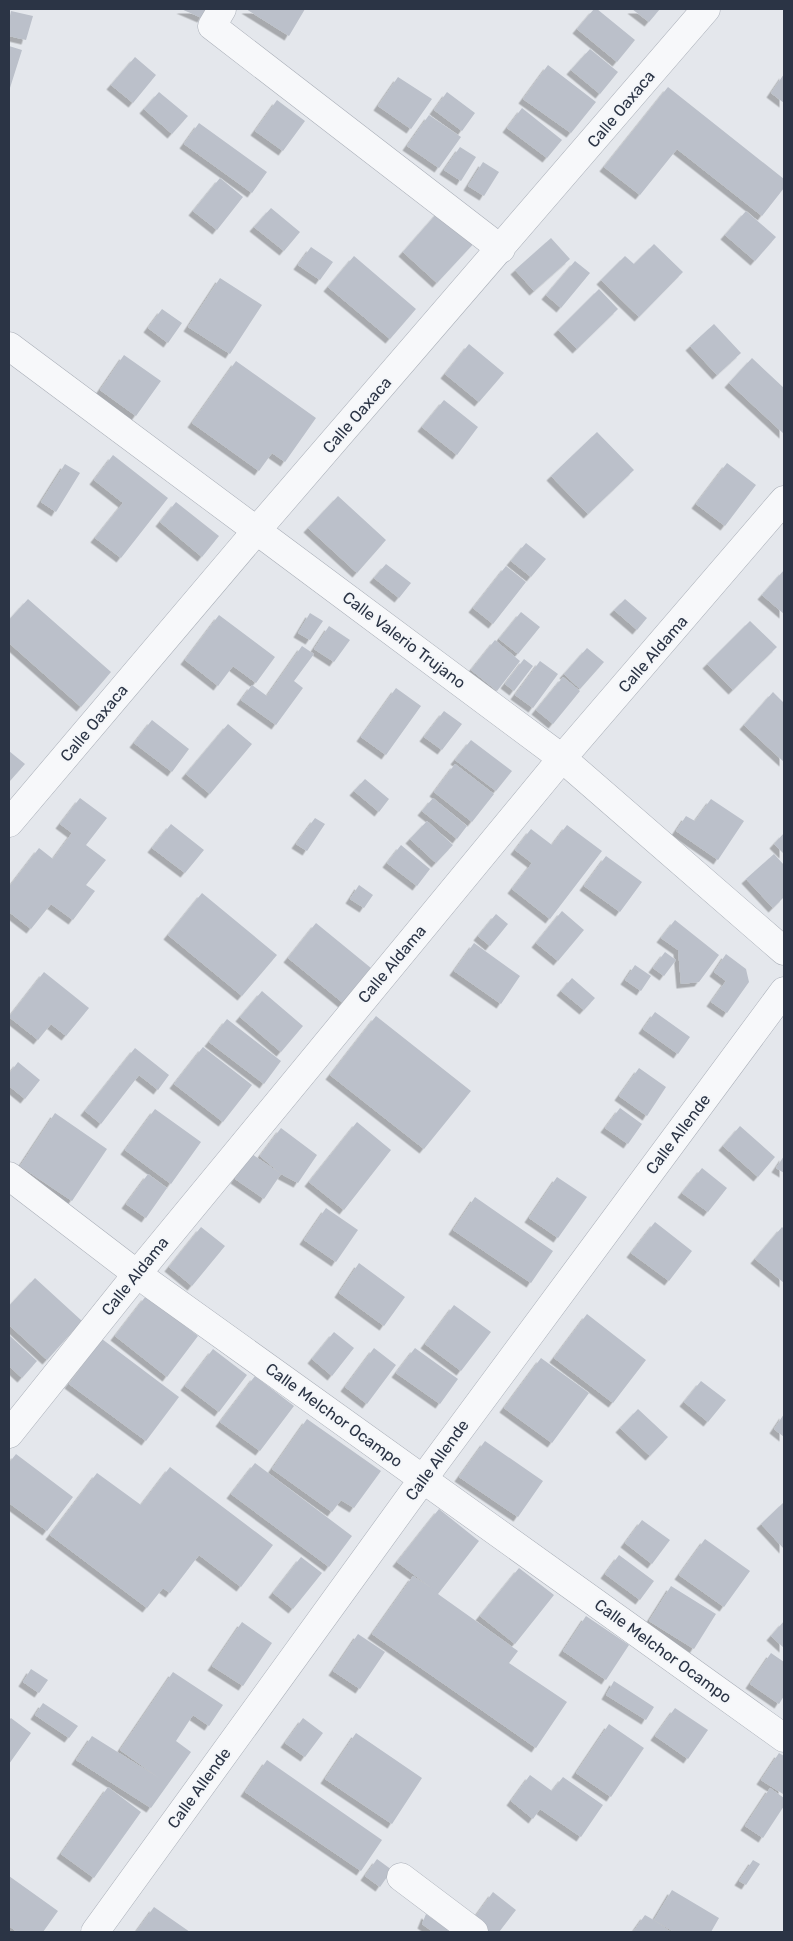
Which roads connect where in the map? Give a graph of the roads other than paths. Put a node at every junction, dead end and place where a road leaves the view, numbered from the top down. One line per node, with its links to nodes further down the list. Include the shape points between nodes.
1 (222, 9): 3 (street, via 212,26)
2 (706, 9): 3 (street, Calle Oaxaca)
3 (501, 249): 6 (street, Calle Oaxaca)
4 (9, 346): 6 (street, Calle Valerio Trujano)
5 (784, 500): 7 (street, Calle Aldama)
6 (258, 530): 7 (street, Calle Valerio Trujano); 8 (street, Calle Oaxaca)
7 (563, 759): 9 (street, Calle Valerio Trujano); 12 (street, Calle Aldama)
8 (9, 823)
9 (784, 951)
10 (784, 991): 14 (street, Calle Allende)
11 (9, 1176): 12 (street, Calle Melchor Ocampo)
12 (137, 1274): 13 (street, Calle Aldama); 14 (street, Calle Melchor Ocampo)
13 (9, 1434)
14 (423, 1479): 15 (street, Calle Melchor Ocampo); 17 (street, Calle Allende)
15 (784, 1738)
16 (401, 1876): 18 (street)
17 (95, 1932)
18 (474, 1932)

